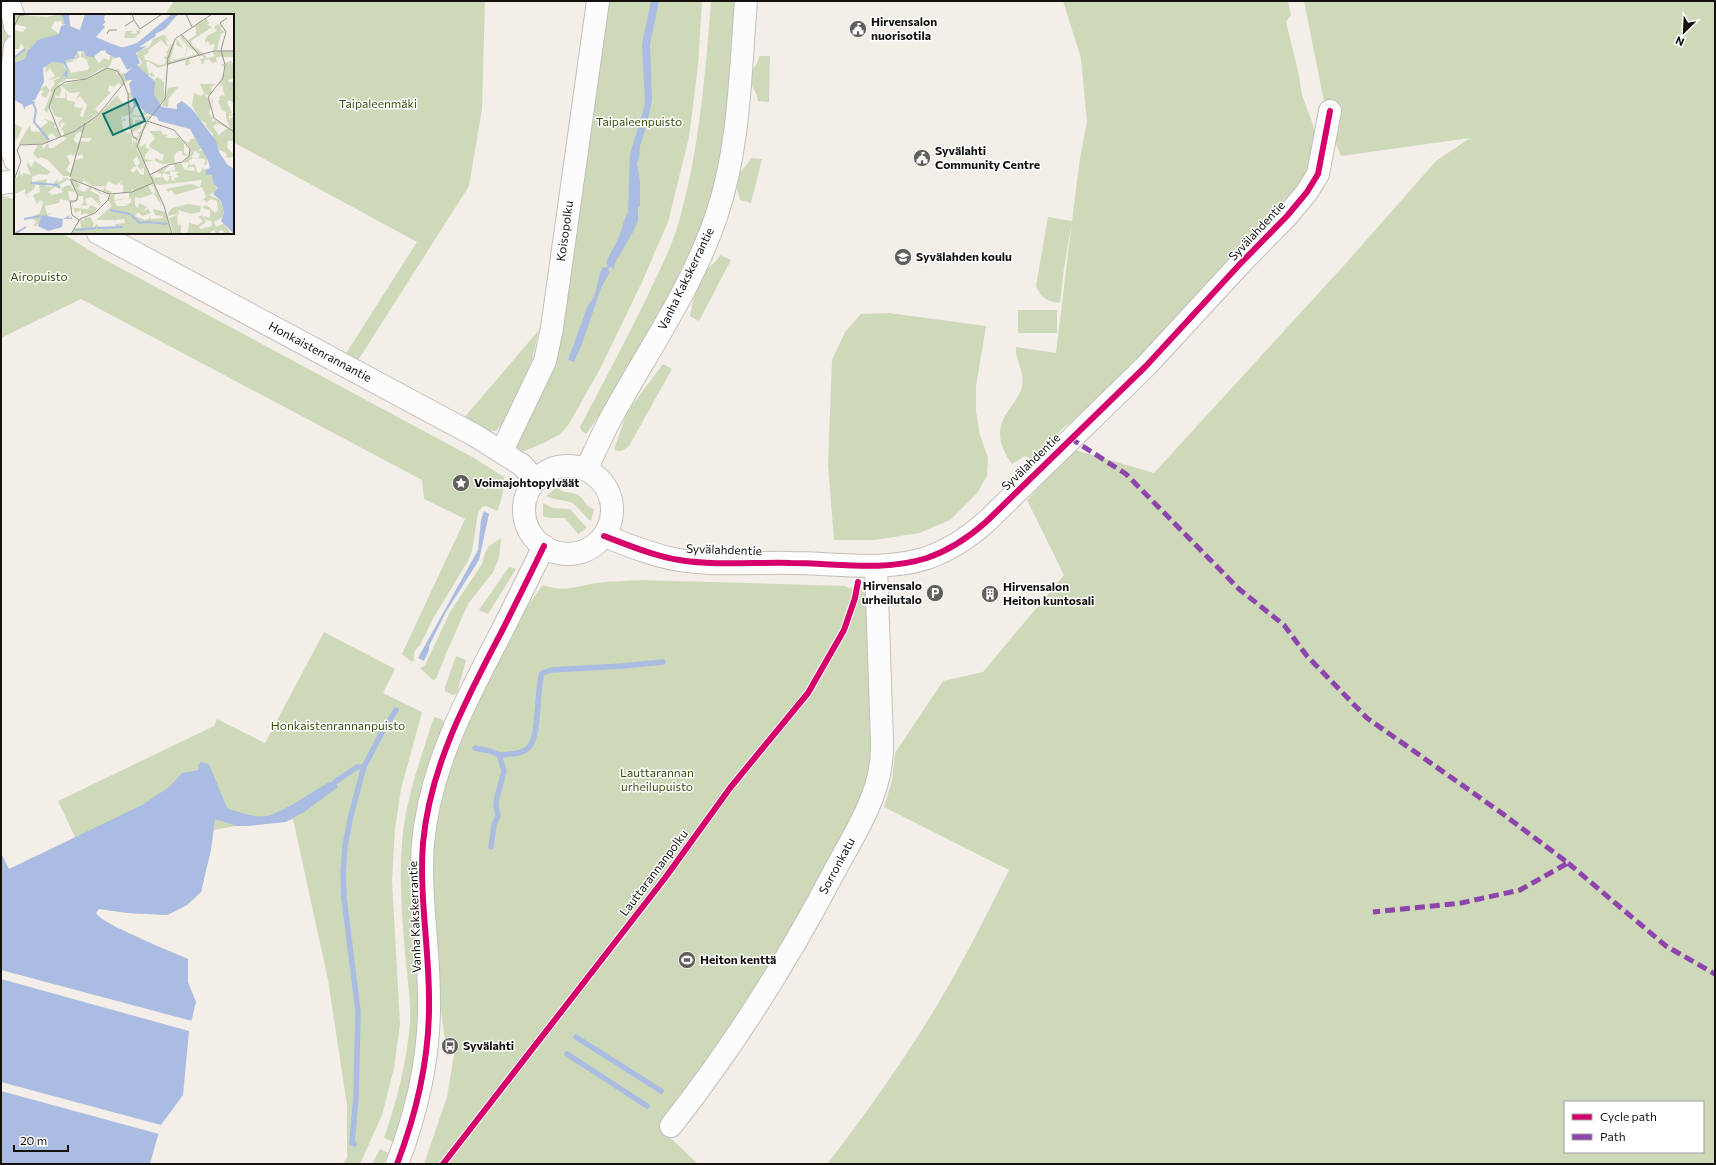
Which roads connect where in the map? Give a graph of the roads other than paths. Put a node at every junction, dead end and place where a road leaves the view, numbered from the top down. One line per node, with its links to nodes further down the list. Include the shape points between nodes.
1 (8, 1): 4 (street)
2 (598, 1): 11 (street, Koisopolku, via 552,328 545,361)
3 (746, 1): 12 (street, Vanha Kakskerrantie, via 736,131 716,218 690,276 610,419)
4 (14, 20)
5 (14, 56): 7 (street, via 9,102)
6 (1330, 111): 16 (street, Syvälahdentie, via 1318,174 1307,192 1146,366 968,538 948,550 927,558)
7 (14, 157)
8 (14, 181): 9 (street)
9 (1, 183)
10 (100, 234): 11 (street, Honkaistenrannantie)
11 (502, 451): 13 (street, Honkaistenrannantie, via 522,465)
12 (586, 470): 13 (street, via 565,466 544,474); 14 (street, via 603,484 612,504 612,515)
13 (536, 481): 15 (street, via 528,494 526,520 530,531)
14 (604, 536): 15 (street, via 588,550 577,553 558,553); 16 (street, Syvälahdentie, via 678,560)
15 (544, 546): 18 (street, Vanha Kakskerrantie, via 460,711 433,789 423,843 422,878 429,998 426,1057 411,1120)
16 (876, 566): 17 (street, Sorronkatu, via 882,741 882,762 877,784 809,920 734,1041)
17 (671, 1126)
18 (397, 1164)

